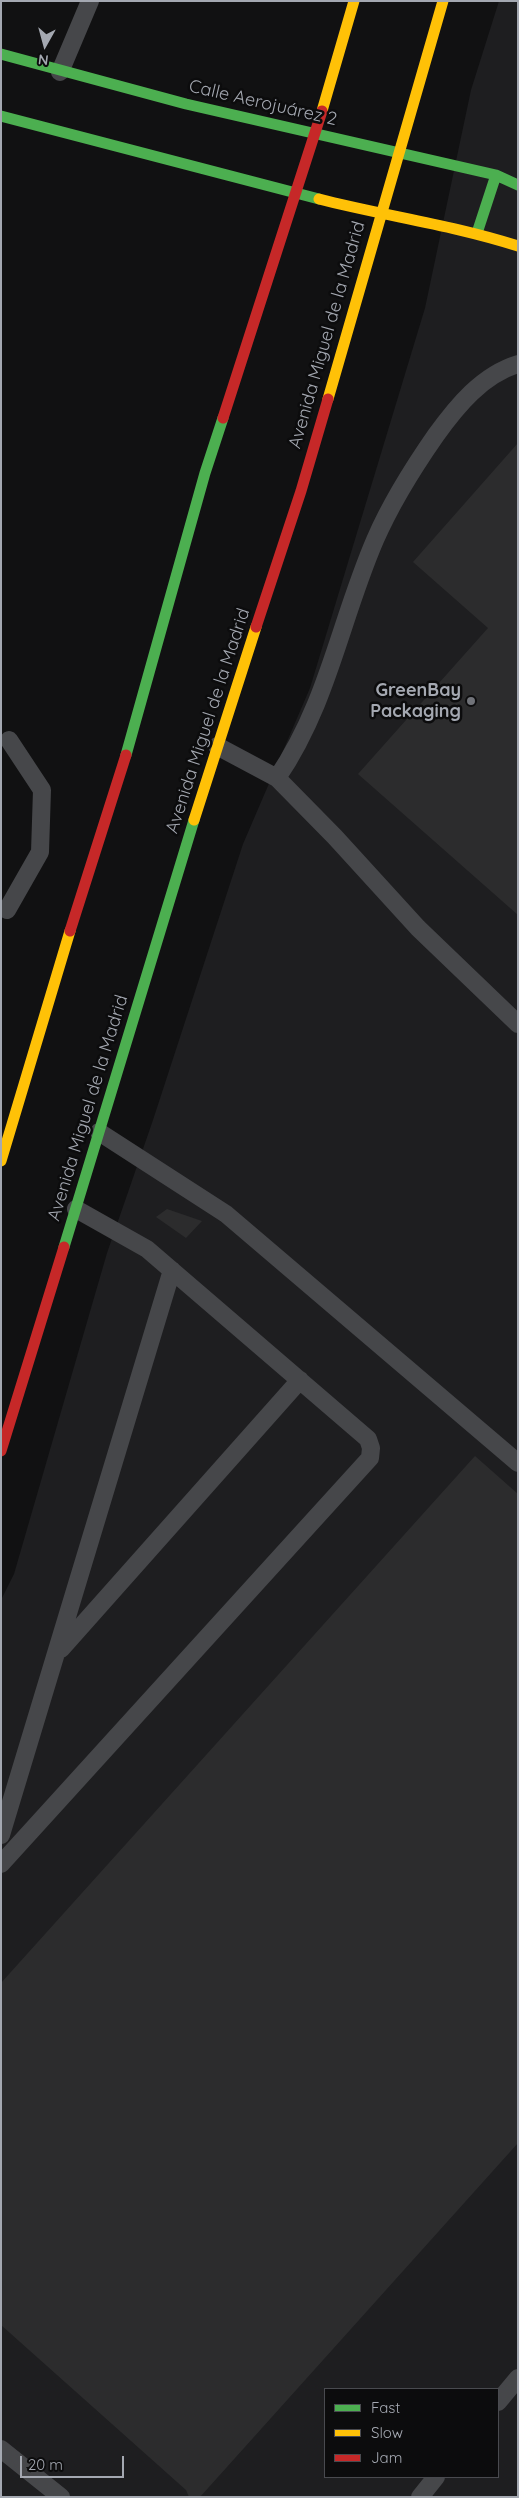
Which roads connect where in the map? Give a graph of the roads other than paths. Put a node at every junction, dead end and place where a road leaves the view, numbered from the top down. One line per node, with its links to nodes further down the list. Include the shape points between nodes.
1 (90, 1): 5 (lane)
2 (354, 1): 7 (main road)
3 (443, 1): 8 (main road, Avenida Miguel de la Madrid)
4 (1, 54): 5 (main road, Calle Aerojuárez 2)
5 (60, 72): 7 (main road, Calle Aerojuárez 2, via 242,118)
6 (1, 116): 11 (main road)
7 (316, 133): 8 (main road, Calle Aerojuárez 2); 11 (main road)
8 (399, 152): 9 (main road, Calle Aerojuárez 2); 12 (main road, Avenida Miguel de la Madrid)
9 (496, 175): 10 (main road, Calle Aerojuárez 2); 13 (main road)
10 (518, 185)
11 (295, 192): 12 (main road); 22 (main road, via 205,473 129,747)
12 (380, 215): 13 (main road); 17 (main road, Avenida Miguel de la Madrid, via 300,491)
13 (476, 234): 14 (main road)
14 (518, 246)
15 (518, 364): 18 (lane, via 483,381 452,413 408,475 375,539 310,722)
16 (9, 740): 19 (lane, via 42,790 40,852)
17 (217, 746): 18 (lane); 21 (main road, Avenida Miguel de la Madrid)
18 (277, 778): 20 (lane, via 418,928)
19 (7, 910)
20 (518, 1024)
21 (99, 1132): 23 (main road, Avenida Miguel de la Madrid); 27 (lane, via 226,1214)
22 (1, 1161)
23 (76, 1209): 24 (lane, via 147,1249); 26 (main road, Avenida Miguel de la Madrid)
24 (172, 1270): 25 (lane); 28 (lane)
25 (300, 1380): 28 (lane); 30 (lane, via 368,1439 370,1458)
26 (1, 1451)
27 (518, 1463)
28 (58, 1653): 29 (lane)
29 (1, 1834)
30 (1, 1864)
31 (518, 2378): 32 (lane)
32 (499, 2401)
33 (1, 2449): 35 (lane)
34 (435, 2478): 36 (lane)
35 (61, 2497)
36 (420, 2497)

